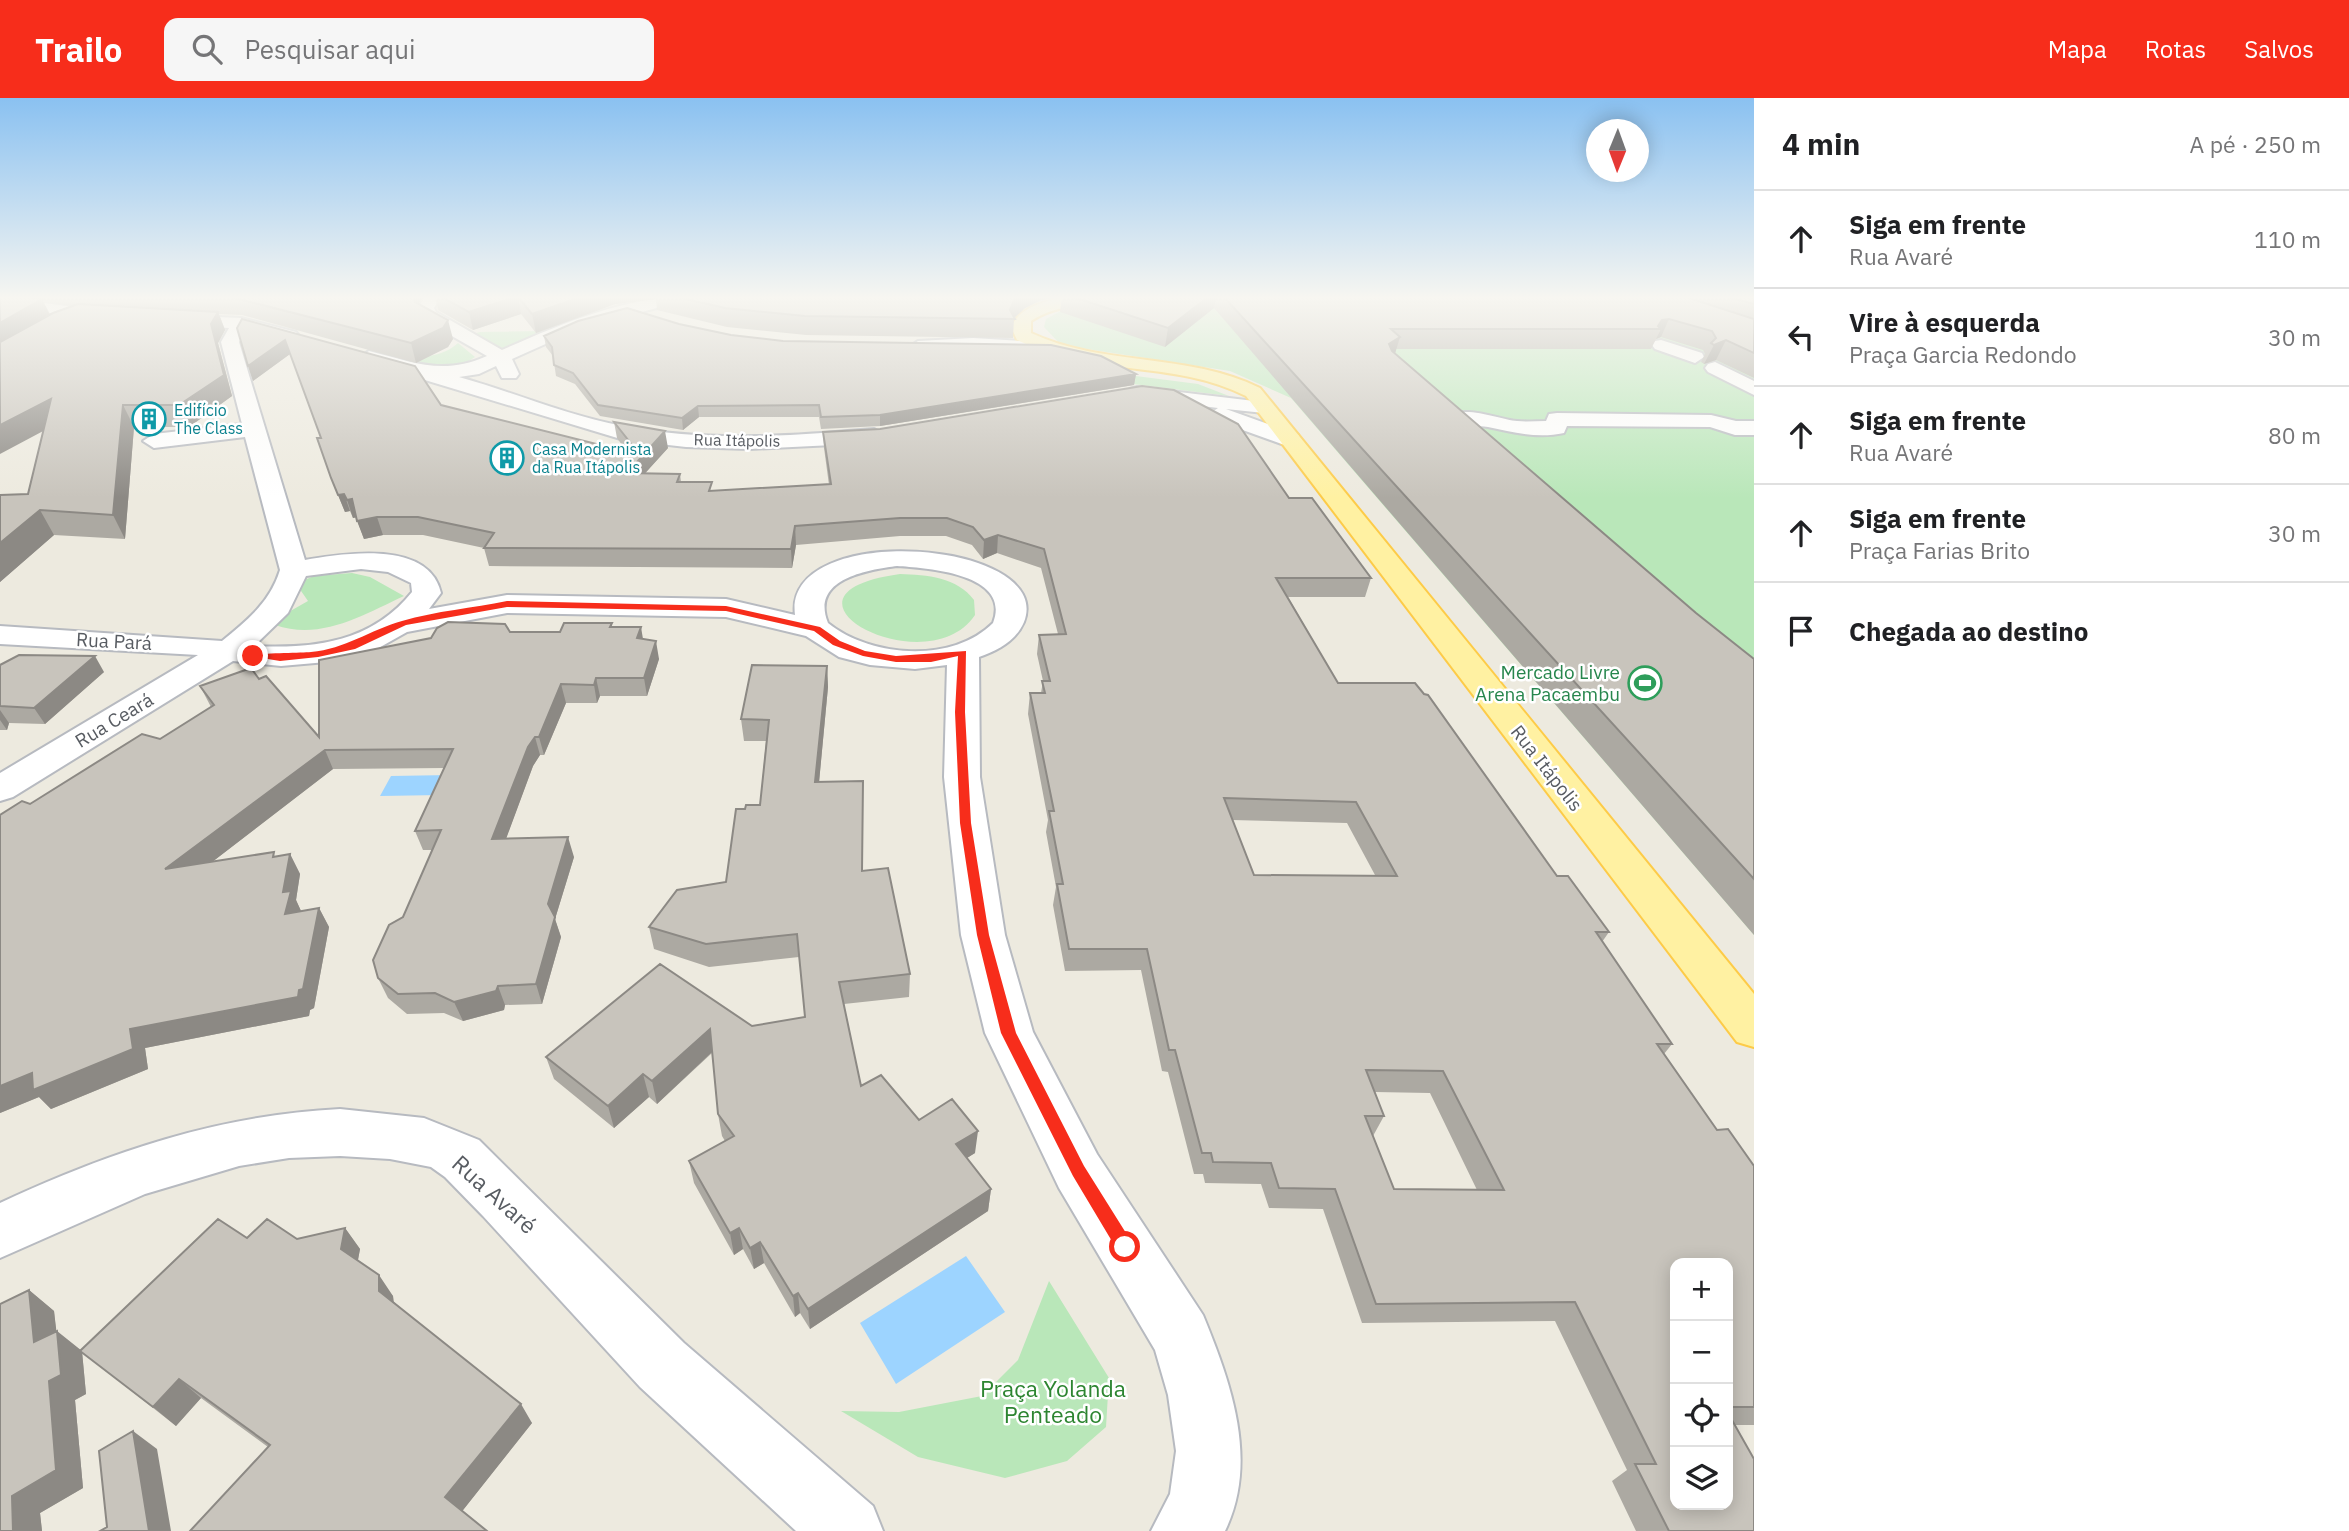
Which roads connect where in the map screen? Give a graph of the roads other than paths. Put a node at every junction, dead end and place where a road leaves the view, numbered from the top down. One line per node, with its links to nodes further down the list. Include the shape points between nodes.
1 (236, 364): 14 (street)
2 (393, 364): 7 (street, Rua Itápolis)
3 (486, 364): 7 (street, via 472,370)
4 (504, 364): 8 (street)
5 (1131, 364): 11 (main road, Rua Itápolis, via 1231,381 1253,393)
6 (1715, 368): 9 (street)
7 (424, 372): 8 (street, Rua Itápolis, via 473,387)
8 (509, 388): 15 (street, Rua Itápolis, via 578,422 674,439 805,441)
9 (1754, 389)
10 (1437, 402): 12 (street)
11 (1264, 407): 16 (main road, Rua Itápolis); 16 (street, via 1163,394 1115,395 1222,414)
12 (1457, 419): 13 (street, via 1489,420 1513,428 1556,428 1557,419 1711,421); 18 (street)
13 (1754, 428)
14 (255, 429): 17 (street); 19 (street)
15 (892, 434)
16 (1290, 440): 30 (main road, Rua Itápolis)
17 (154, 441)
18 (1487, 446)
19 (294, 570): 20 (street, via 373,561 398,565); 27 (street, Rua Ceará, via 274,611)
20 (424, 579): 22 (street); 24 (street, via 427,593)
21 (820, 583): 23 (street); 25 (street, via 810,597 808,613); 28 (street, via 840,570 897,558 958,564 983,574 1002,588 1011,604 1010,618 1002,632 986,644)
22 (507, 604): 23 (street); 24 (street)
23 (726, 608): 25 (street)
24 (404, 623): 27 (street, Rua Pará, via 352,647 318,654 280,658)
25 (817, 629): 28 (street, via 836,643 885,657 931,659)
26 (0, 635): 27 (street, Rua Pará)
27 (228, 651): 29 (street, Rua Ceará)
28 (963, 653): 33 (street, via 962,777 983,935 1009,1033 1078,1171 1181,1337 1200,1395 1209,1451 1202,1505)
29 (0, 789)
30 (1754, 1028)
31 (0, 1231): 32 (street, Rua Avaré, via 75,1194 208,1151 279,1137 359,1132 412,1139 455,1154 711,1413)
32 (848, 1531)
33 (1186, 1531)

